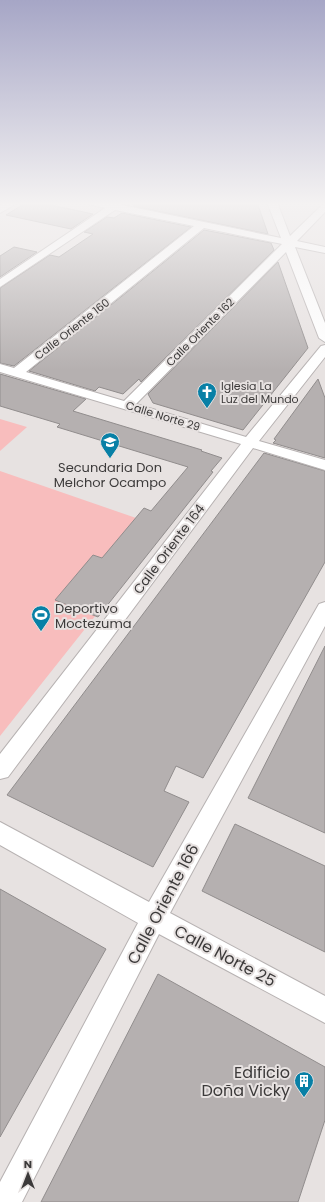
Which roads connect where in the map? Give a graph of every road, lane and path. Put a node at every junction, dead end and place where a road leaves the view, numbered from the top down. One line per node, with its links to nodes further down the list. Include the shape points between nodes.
1 (38, 258): 5 (street)
2 (160, 258): 9 (street, Calle Oriente 160)
3 (272, 258): 10 (street, Calle Oriente 162)
4 (294, 258): 6 (street)
5 (0, 284)
6 (325, 338)
7 (325, 349): 11 (street, Calle Oriente 164)
8 (0, 368): 9 (street, Calle Norte 29)
9 (16, 373): 10 (street, Calle Norte 29)
10 (127, 406): 11 (street, Calle Norte 29)
11 (250, 442): 12 (street, Calle Norte 29); 14 (street, Calle Oriente 164)
12 (325, 465)
13 (325, 609): 16 (street, Calle Oriente 166)
14 (0, 770)
15 (0, 832): 16 (street, Calle Norte 25)
16 (154, 918): 17 (street, Calle Norte 25); 18 (street, Calle Oriente 166)
17 (325, 1010)
18 (6, 1202)

